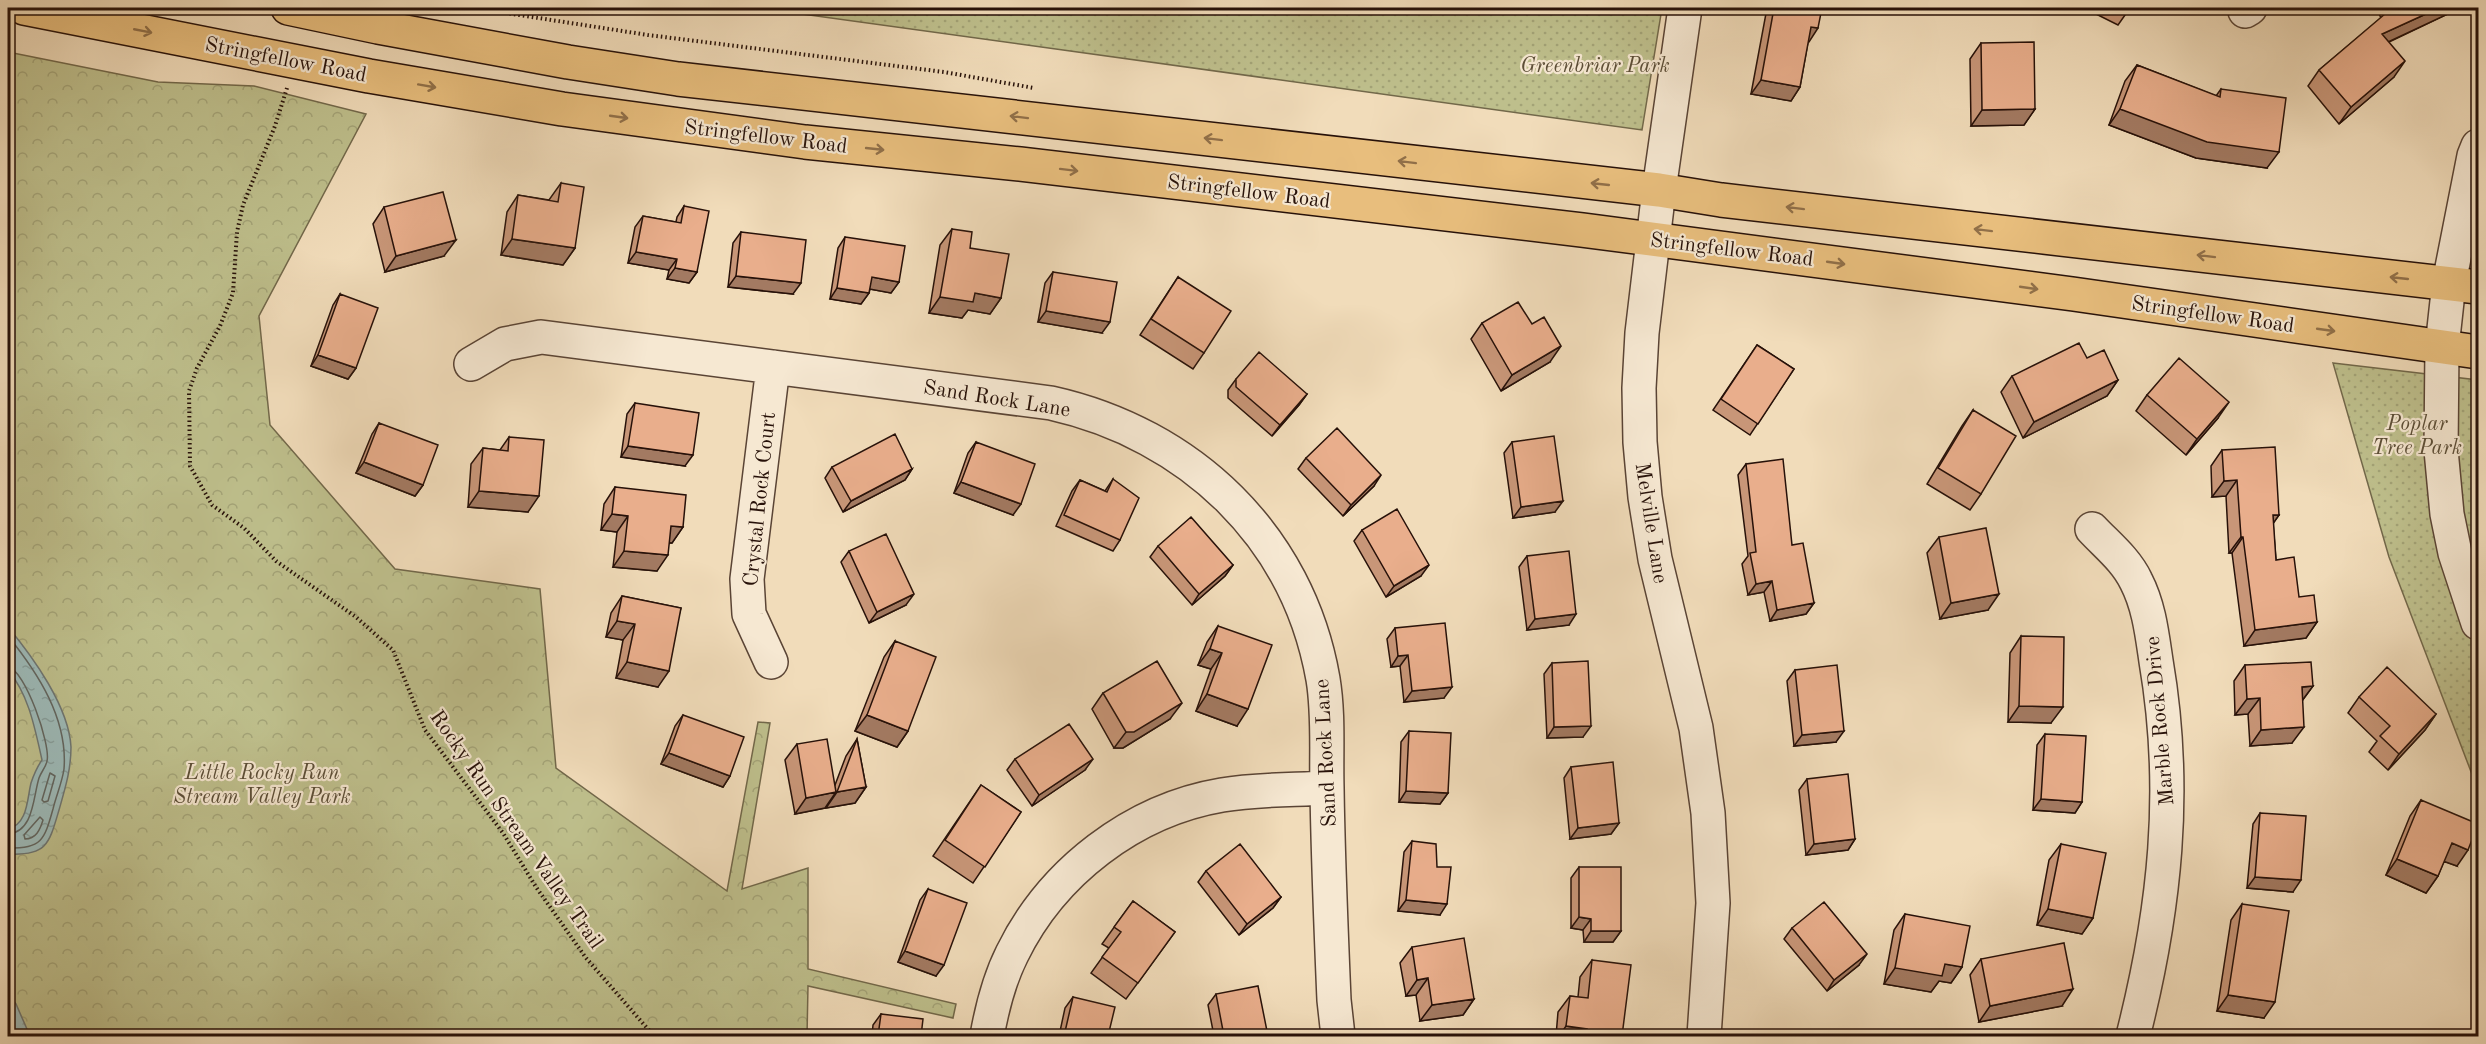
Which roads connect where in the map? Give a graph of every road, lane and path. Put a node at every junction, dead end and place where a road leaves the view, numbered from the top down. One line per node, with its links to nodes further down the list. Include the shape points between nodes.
1 (24, 8): 11 (main road, Stringfellow Road, one-way to 11, via 358,74 562,109 805,142)
2 (288, 8): 5 (main road)
3 (474, 8): 7 (path)
4 (1685, 8): 9 (street, Melville Lane)
5 (380, 17): 9 (main road, one-way to 5, via 678,79 568,62)
6 (288, 85): 21 (path, Rocky Run Stream Valley Trail, via 243,205 233,293 189,392 190,466 212,505 244,528 276,561 356,617 393,650 425,730 503,834 586,958)
7 (1042, 89)
8 (2478, 146): 10 (street)
9 (1659, 190): 11 (street, Melville Lane); 12 (main road, one-way to 9)
10 (2473, 190): 12 (street)
11 (1653, 239): 13 (main road, Stringfellow Road, one-way to 13); 24 (street, Melville Lane, via 1642,333 1640,442 1655,559 1696,728 1708,813 1713,903)
12 (2464, 285): 13 (street)
13 (2442, 347): 14 (main road, Stringfellow Road); 18 (street, via 2441,450 2446,514)
14 (2478, 352)
15 (471, 364): 16 (street, Sand Rock Lane, via 506,344 542,338)
16 (773, 367): 19 (street, Crystal Rock Court, via 747,579 749,614); 20 (street, Sand Rock Lane, via 1069,407 1143,435 1200,472 1266,541 1298,597 1323,680)
17 (2092, 529): 25 (street, Marble Rock Drive, via 2125,562 2137,582 2148,613 2161,686 2168,822 2149,972)
18 (2478, 623)
19 (771, 662)
20 (1327, 788): 22 (street, via 1249,792 1195,801 1131,828 1089,856 1039,909 1012,953); 23 (street, Sand Rock Lane)
21 (654, 1036)
22 (987, 1036)
23 (1338, 1036)
24 (1704, 1036)
25 (2133, 1036)

